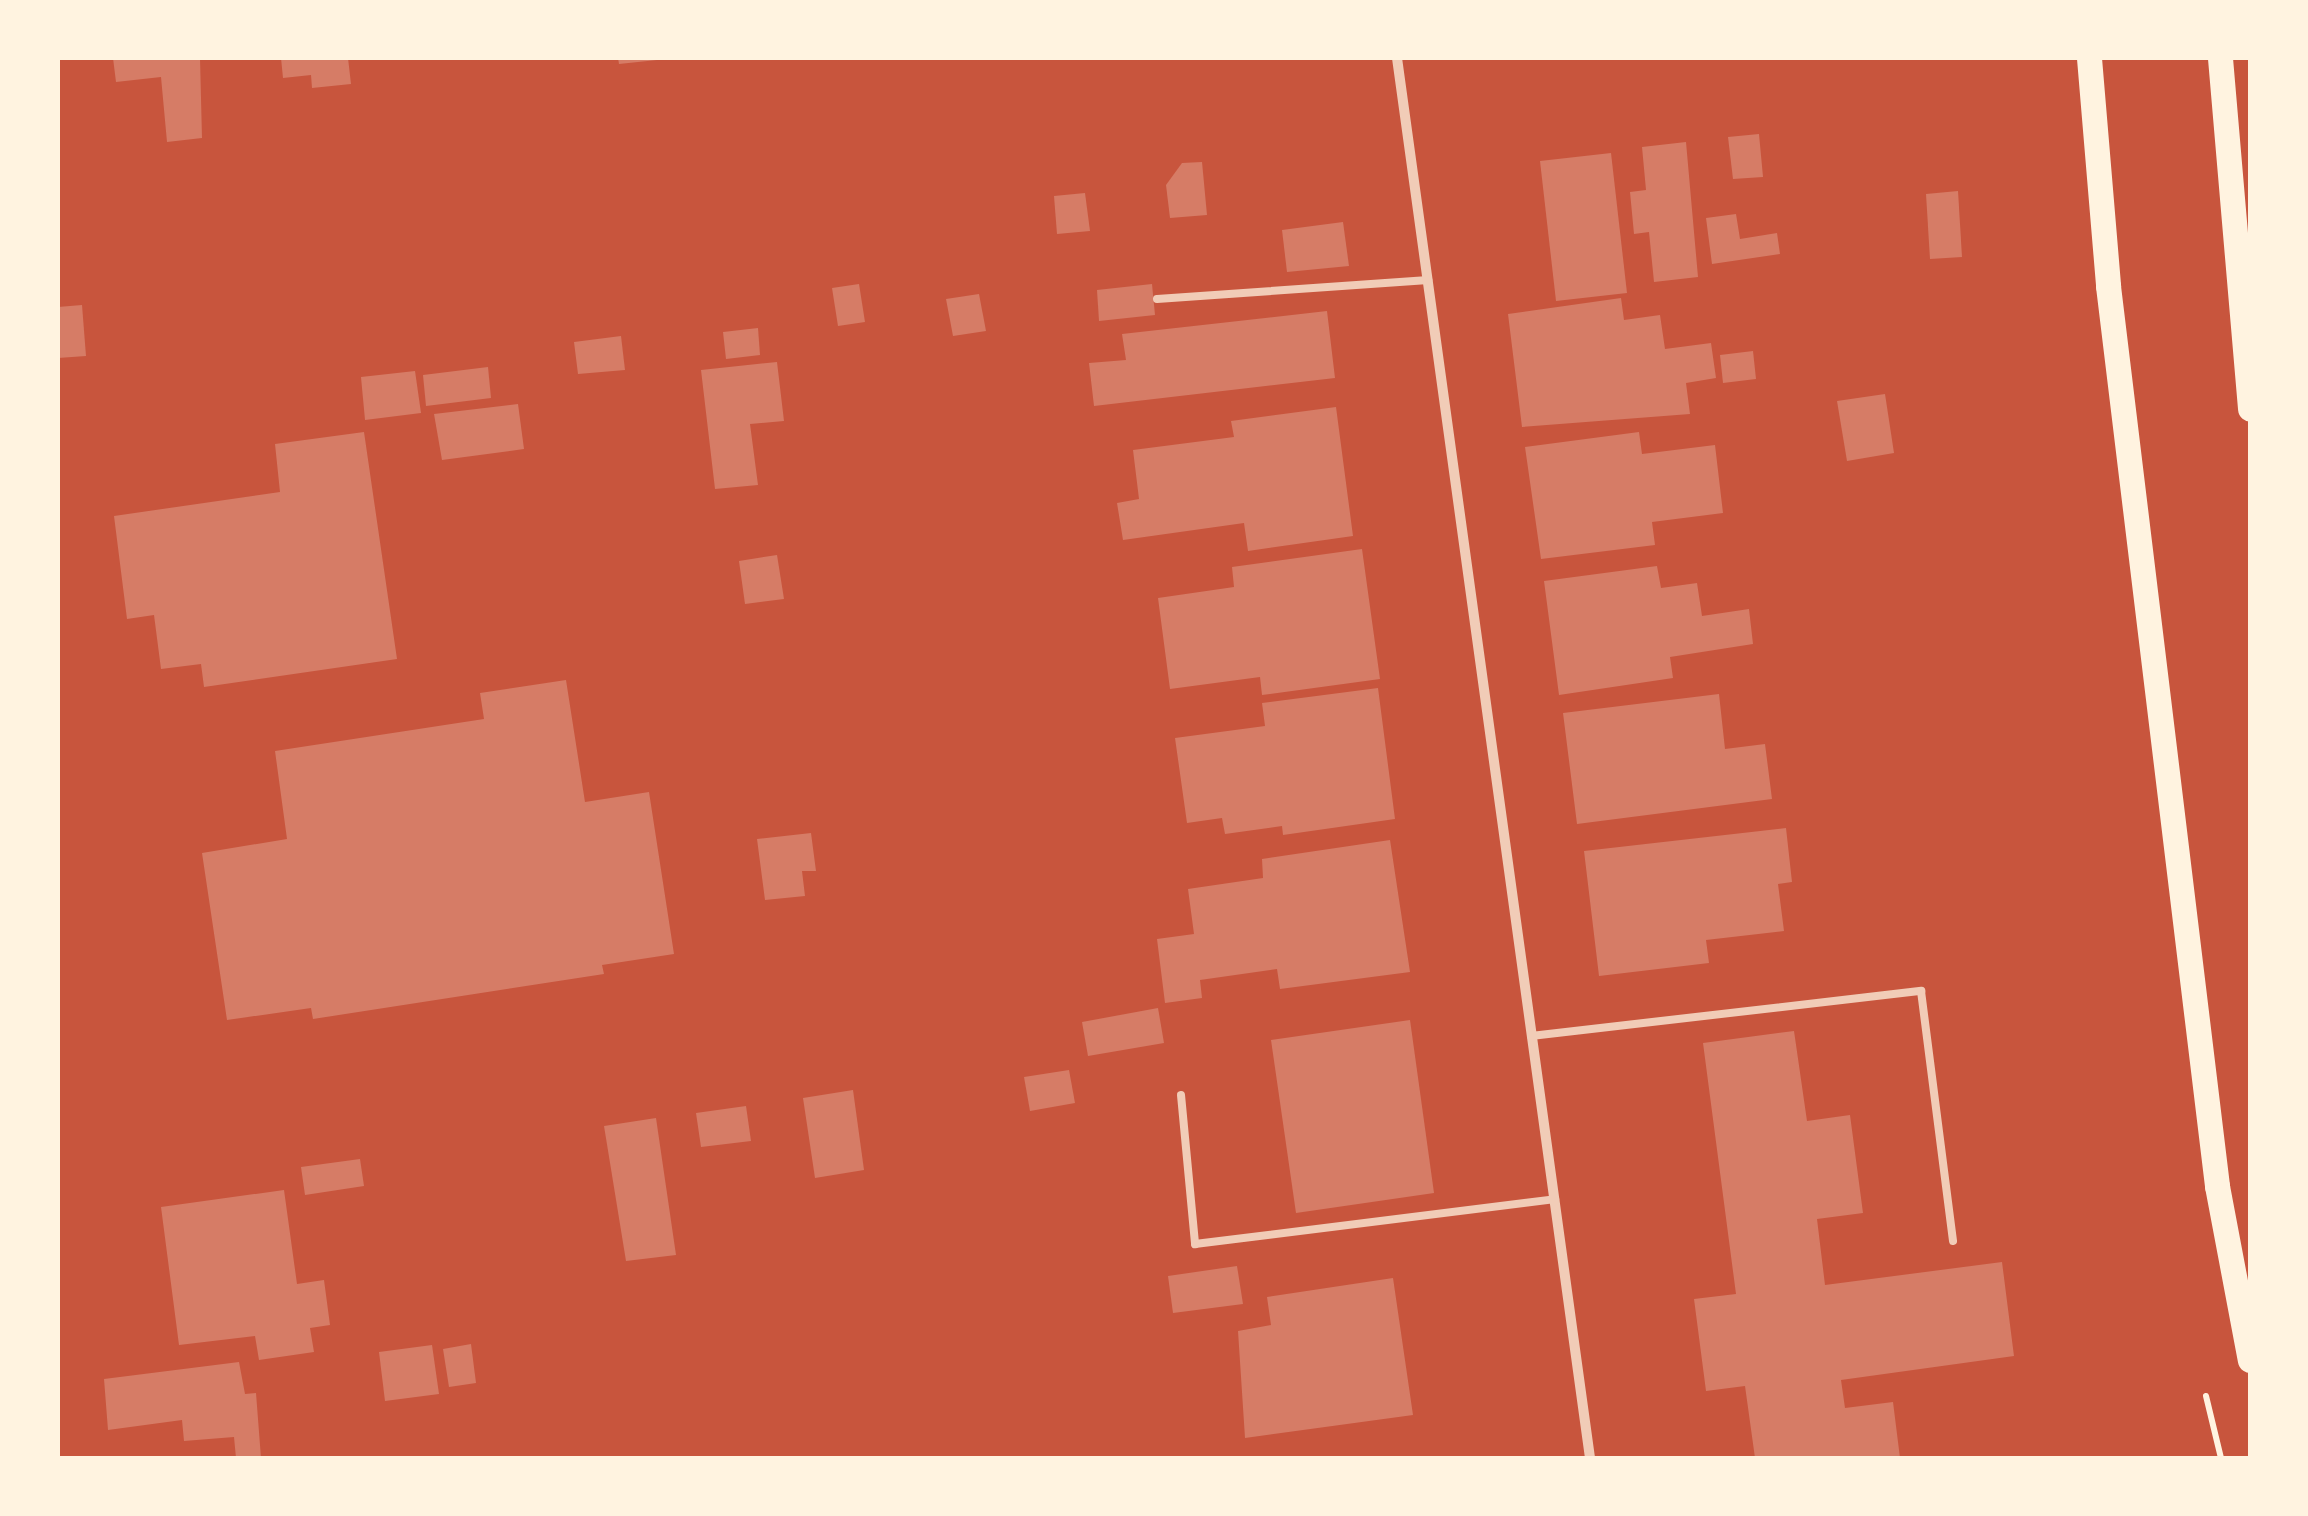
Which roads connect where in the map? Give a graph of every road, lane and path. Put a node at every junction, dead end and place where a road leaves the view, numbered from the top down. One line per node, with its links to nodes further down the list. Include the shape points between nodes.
1 (1397, 58): 4 (street)
2 (2089, 58): 11 (main road, via 2217,1186)
3 (2220, 58): 6 (main road)
4 (1428, 280): 5 (lane); 7 (street)
5 (1157, 299)
6 (2250, 409)
7 (1531, 1036): 9 (street); 10 (lane, via 1920,991)
8 (1181, 1096): 9 (lane, via 1195,1244)
9 (1554, 1200): 12 (street)
10 (1953, 1241)
11 (2250, 1360)
12 (1590, 1458)

